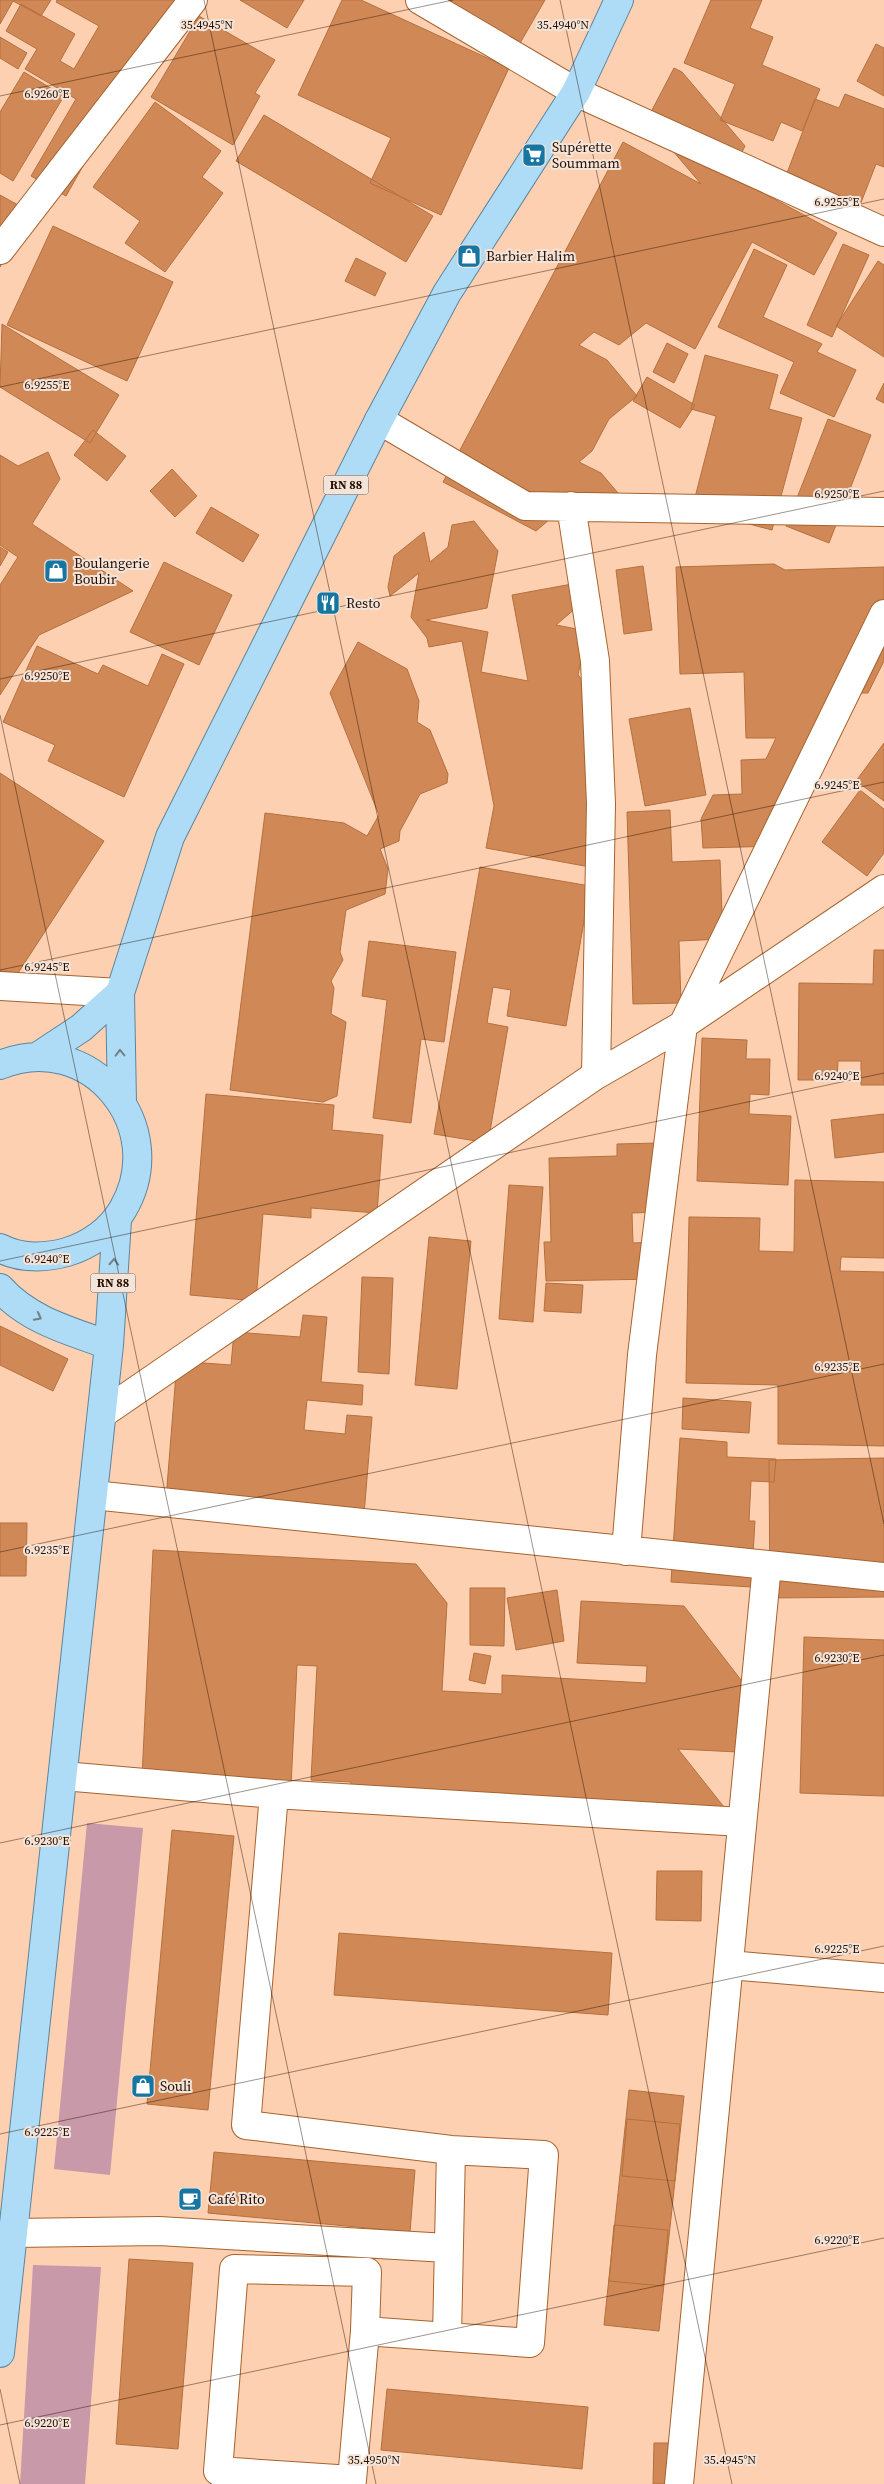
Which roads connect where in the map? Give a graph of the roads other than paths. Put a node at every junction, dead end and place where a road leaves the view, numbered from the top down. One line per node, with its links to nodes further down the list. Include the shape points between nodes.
1 (193, 0): 6 (street)
2 (420, 0): 4 (street)
3 (619, 0): 4 (main road, RN 88)
4 (576, 92): 5 (street); 7 (main road, RN 88, via 447,293)
5 (884, 232)
6 (0, 250)
7 (379, 420): 8 (street, via 525,506); 13 (main road, RN 88, via 170,837)
8 (571, 506): 9 (street); 17 (street, via 595,661 601,804)
9 (884, 512)
10 (884, 614): 14 (street)
11 (884, 890): 14 (street)
12 (0, 986): 13 (street)
13 (120, 993): 15 (main road, via 81,1028); 18 (main road, RN 88, one-way to 13)
14 (683, 1025): 17 (street); 25 (street, via 642,1355)
15 (37, 1057): 16 (main road); 18 (main road, via 62,1060 85,1069 105,1083)
16 (0, 1065)
17 (596, 1075): 23 (street)
18 (122, 1102): 19 (main road, via 133,1125 138,1149 137,1174)
19 (117, 1220): 20 (main road, via 77,1249 52,1256 28,1256); 22 (main road, RN 88, one-way to 19)
20 (0, 1248)
21 (0, 1288): 22 (main road, one-way to 22, via 21,1308 41,1320)
22 (109, 1345): 23 (main road, RN 88)
23 (102, 1414): 24 (main road, RN 88)
24 (93, 1495): 25 (street); 28 (main road, RN 88)
25 (626, 1551): 26 (street)
26 (767, 1565): 27 (street); 30 (street)
27 (884, 1577)
28 (62, 1776): 29 (street); 34 (main road, RN 88)
29 (274, 1794): 30 (street); 33 (street, via 246,2124)
30 (742, 1822): 31 (street)
31 (729, 1965): 32 (street); 39 (street)
32 (884, 1978)
33 (451, 2150): 35 (street); 37 (street, via 544,2156 530,2343)
34 (13, 2233): 35 (street, via 159,2231); 38 (main road, RN 88)
35 (447, 2248): 37 (street)
36 (365, 2331): 36 (street, via 367,2272 234,2269 218,2471 352,2480); 37 (street)
37 (447, 2337)
38 (0, 2353)
39 (679, 2484)

